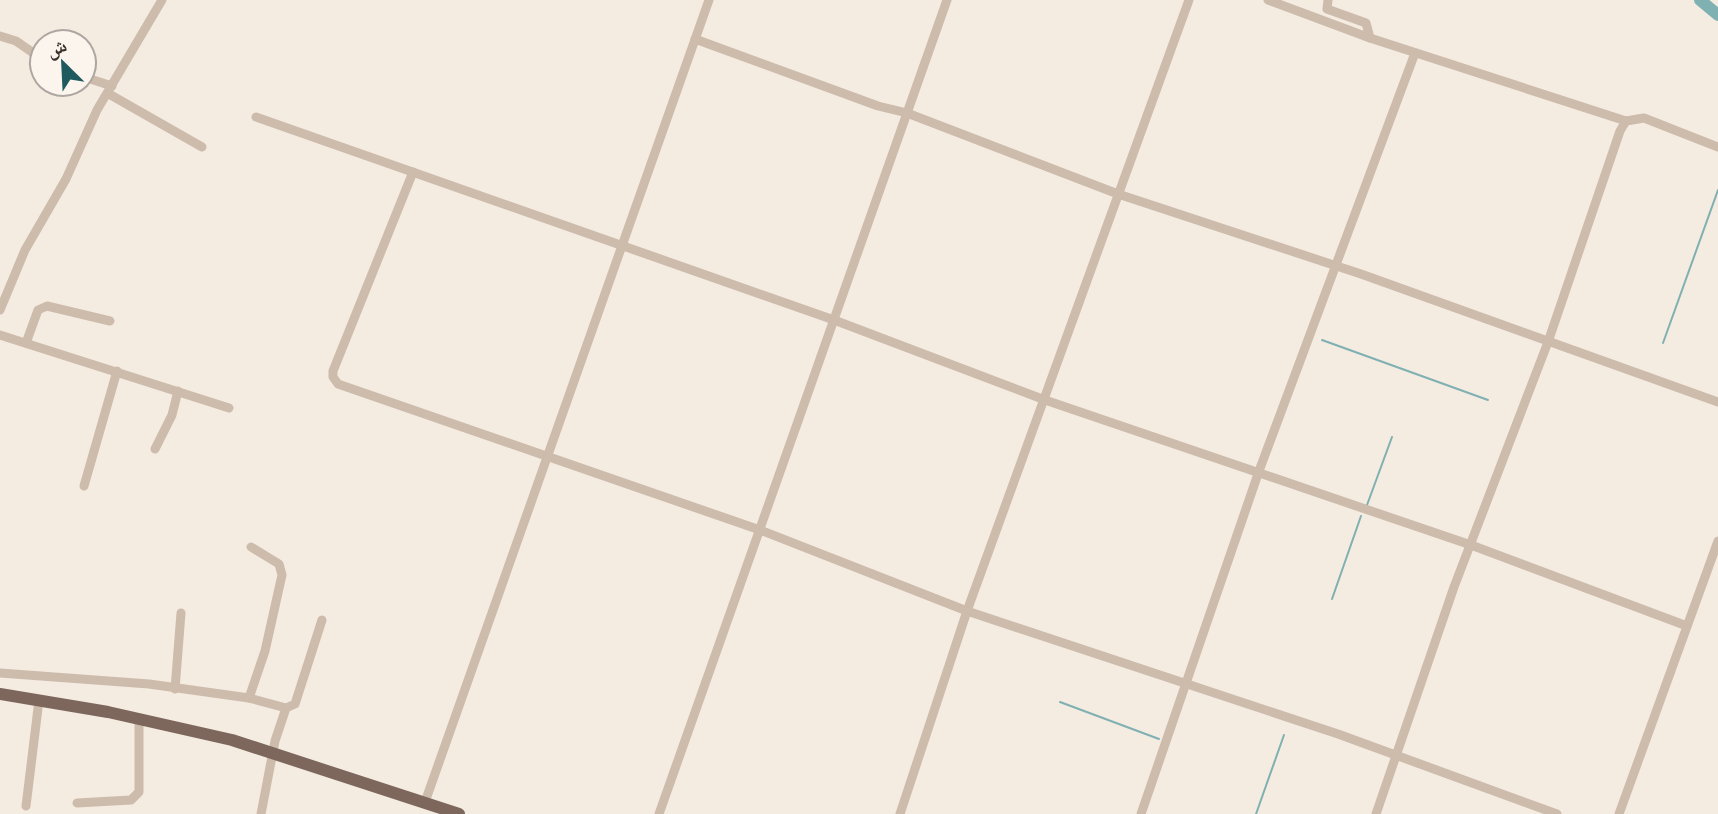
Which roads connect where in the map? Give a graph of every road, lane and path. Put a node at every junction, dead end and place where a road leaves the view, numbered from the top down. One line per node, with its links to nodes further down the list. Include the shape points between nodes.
1 (162, 0): 13 (street)
2 (709, 0): 9 (street)
3 (947, 0): 14 (street)
4 (1189, 0): 20 (street)
5 (1268, 0): 8 (street)
6 (1328, 0): 8 (street, via 1327,9 1366,23)
7 (0, 36): 10 (street)
8 (1370, 38): 11 (street)
9 (695, 39): 14 (street); 21 (street)
10 (28, 49)
11 (1415, 53): 16 (street); 22 (street)
12 (98, 84): 13 (street)
13 (110, 90): 17 (street); 23 (street, via 25,250)
14 (907, 113): 20 (street); 24 (street)
15 (256, 117): 19 (street)
16 (1626, 121): 18 (street, via 1644,118); 28 (street)
17 (202, 147)
18 (1718, 147)
19 (413, 172): 21 (street); 35 (street, via 332,377 338,384)
20 (1118, 194): 22 (street); 31 (street)
21 (621, 245): 24 (street); 35 (street)
22 (1336, 267): 28 (street); 36 (street)
23 (0, 310)
24 (834, 320): 31 (street); 38 (street)
25 (110, 321): 27 (street, via 47,306 38,310)
26 (0, 335): 27 (street)
27 (26, 342): 29 (street)
28 (1548, 342): 32 (street); 40 (street)
29 (117, 371): 30 (street); 37 (street)
30 (178, 391): 33 (street); 34 (street)
31 (1045, 400): 36 (street); 42 (street)
32 (1718, 402)
33 (229, 408)
34 (155, 449)
35 (547, 458): 38 (street); 56 (street)
36 (1259, 471): 40 (street); 47 (street)
37 (84, 486)
38 (760, 530): 42 (street); 61 (street)
39 (1718, 541): 45 (street)
40 (1471, 545): 45 (street); 55 (street)
41 (251, 547): 50 (street, via 279,564 282,575)
42 (967, 611): 47 (street); 62 (street)
43 (181, 613): 48 (street)
44 (322, 620): 52 (street, via 296,704)
45 (1687, 626): 66 (street)
46 (0, 673): 48 (street)
47 (1186, 684): 55 (street); 63 (street)
48 (175, 689): 50 (street)
49 (0, 694): 51 (main road)
50 (249, 698): 52 (street)
51 (39, 700): 53 (main road); 58 (street)
52 (286, 708): 54 (street)
53 (138, 719): 54 (main road); 57 (street, via 139,792 131,800)
54 (275, 751): 56 (main road); 59 (street)
55 (1396, 756): 64 (street); 65 (street)
56 (425, 802): 60 (main road)
57 (77, 803)
58 (26, 806)
59 (261, 814)
60 (459, 814)
61 (659, 814)
62 (900, 814)
63 (1141, 814)
64 (1376, 814)
65 (1557, 814)
66 (1619, 814)

